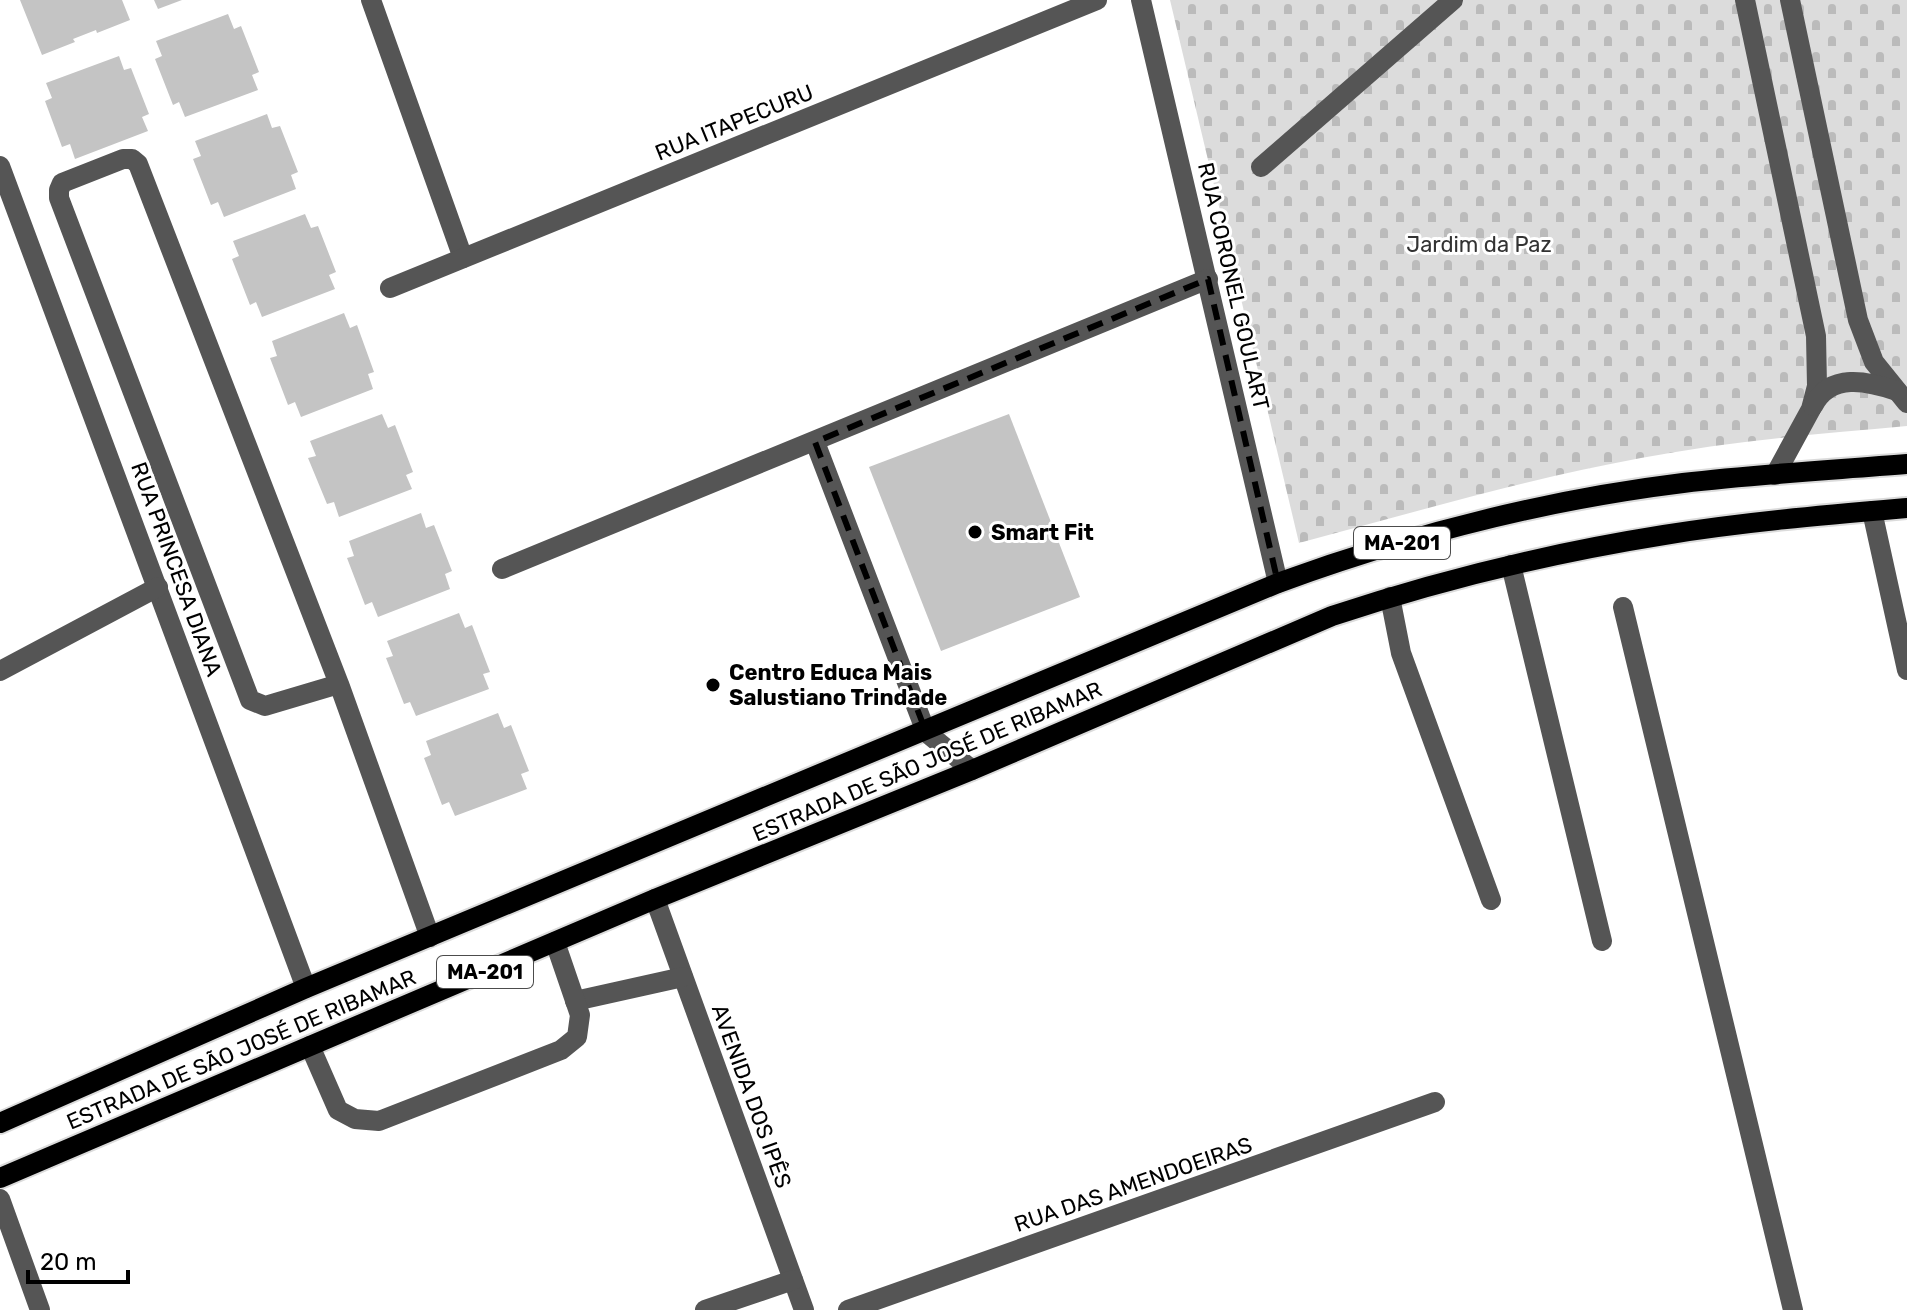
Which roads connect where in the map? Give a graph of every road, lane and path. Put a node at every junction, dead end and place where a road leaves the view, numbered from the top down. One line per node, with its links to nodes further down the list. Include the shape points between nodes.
1 (371, 0): 9 (street)
2 (1097, 0): 9 (street, RUA ITAPECURU)
3 (1141, 0): 10 (street, RUA CORONEL GOULART)
4 (1453, 0): 8 (street)
5 (1745, 0): 13 (street, via 1816,336 1817,386)
6 (1790, 0): 12 (street, via 1858,320 1874,362)
7 (0, 166): 22 (street, RUA PRINCESA DIANA)
8 (1261, 167)
9 (463, 258): 11 (street, RUA ITAPECURU)
10 (1208, 279): 14 (street); 21 (street, RUA CORONEL GOULART)
11 (390, 288)
12 (1903, 397): 13 (street, via 1874,383 1840,383 1817,396)
13 (1811, 409): 16 (street)
14 (815, 442): 20 (street); 28 (street)
15 (1907, 464): 16 (main road, ESTRADA DE SÃO JOSÉ DE RIBAMAR / MA-201)
16 (1775, 475): 21 (main road, ESTRADA DE SÃO JOSÉ DE RIBAMAR / MA-201, via 1684,483 1508,514 1340,560)
17 (1907, 508): 18 (main road, ESTRADA DE SÃO JOSÉ DE RIBAMAR / MA-201)
18 (1872, 511): 19 (main road, ESTRADA DE SÃO JOSÉ DE RIBAMAR / MA-201, via 1667,535); 25 (street)
19 (1511, 565): 23 (main road, ESTRADA DE SÃO JOSÉ DE RIBAMAR / MA-201); 33 (street)
20 (502, 569)
21 (1278, 583): 28 (main road, ESTRADA DE SÃO JOSÉ DE RIBAMAR / MA-201)
22 (158, 587): 26 (street); 36 (street, RUA PRINCESA DIANA)
23 (1390, 597): 29 (main road, ESTRADA DE SÃO JOSÉ DE RIBAMAR / MA-201, via 1332,616); 31 (street, via 1401,653)
24 (1623, 607): 48 (street)
25 (1907, 670)
26 (0, 671)
27 (339, 684): 27 (street, via 138,164 123,159 62,183 59,198 250,700 265,706); 32 (street)
28 (926, 732): 29 (street); 32 (main road, ESTRADA DE SÃO JOSÉ DE RIBAMAR / MA-201)
29 (972, 770): 30 (main road, ESTRADA DE SÃO JOSÉ DE RIBAMAR / MA-201)
30 (655, 899): 34 (main road, ESTRADA DE SÃO JOSÉ DE RIBAMAR / MA-201); 35 (street, AVENIDA DOS IPÊS)
31 (1491, 900)
32 (430, 937): 36 (main road, ESTRADA DE SÃO JOSÉ DE RIBAMAR / MA-201)
33 (1602, 941)
34 (555, 942): 37 (street); 38 (main road, ESTRADA DE SÃO JOSÉ DE RIBAMAR / MA-201)
35 (683, 977): 37 (street); 43 (street, AVENIDA DOS IPÊS)
36 (306, 988): 40 (main road, ESTRADA DE SÃO JOSÉ DE RIBAMAR / MA-201)
37 (575, 1001): 38 (street, via 580,1015 577,1037 561,1050 379,1121 355,1119 338,1110)
38 (310, 1046): 41 (main road, ESTRADA DE SÃO JOSÉ DE RIBAMAR / MA-201)
39 (1435, 1102): 47 (street, RUA DAS AMENDOEIRAS)
40 (0, 1123)
41 (0, 1178)
42 (0, 1199): 44 (street)
43 (793, 1280): 45 (street); 46 (street, AVENIDA DOS IPÊS)
44 (40, 1310)
45 (705, 1310)
46 (804, 1310)
47 (848, 1310)
48 (1793, 1310)

